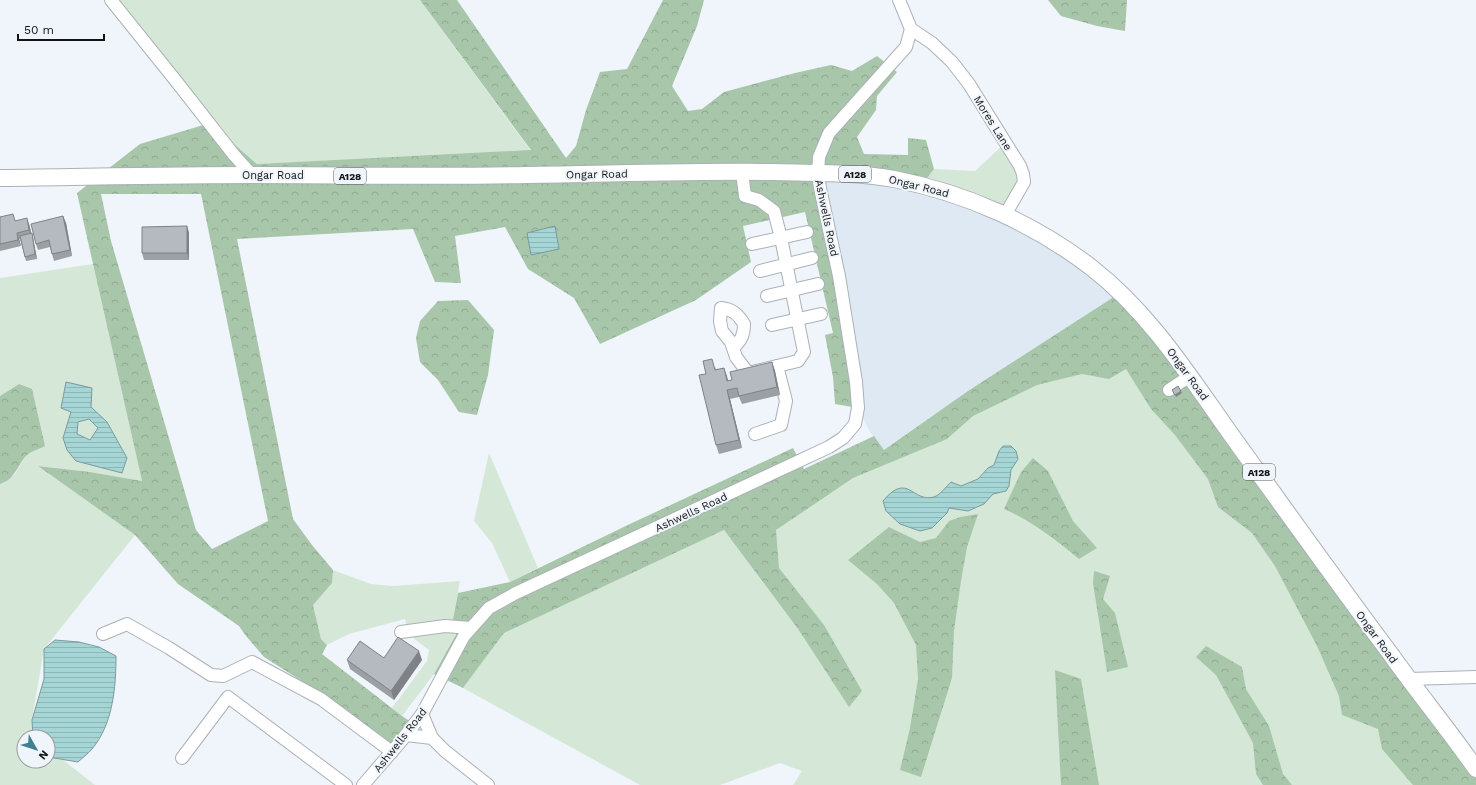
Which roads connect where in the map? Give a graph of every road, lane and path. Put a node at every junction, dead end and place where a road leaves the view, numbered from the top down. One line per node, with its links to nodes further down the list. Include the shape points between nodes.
1 (111, 0): 8 (street)
2 (899, 0): 3 (street)
3 (911, 29): 4 (street, Mores Lane); 5 (street)
4 (929, 41): 5 (street); 10 (street, Mores Lane, via 952,62 969,84 1020,166 1024,182)
5 (906, 47): 7 (street, via 829,133 819,157)
6 (742, 172): 7 (main road, Ongar Road / A128); 8 (main road, Ongar Road / A128, via 483,176); 12 (street, via 745,196 759,200 774,211)
7 (818, 173): 10 (main road, Ongar Road / A128, via 857,174 937,188); 28 (street, Ashwells Road, via 839,276 856,382 858,408 855,424 843,438 829,447 516,593 489,608)
8 (252, 175): 9 (main road, Ongar Road / A128)
9 (0, 178)
10 (1005, 215): 25 (main road, Ongar Road / A128, via 1025,224 1096,271 1150,323)
11 (807, 232): 12 (street)
12 (781, 238): 13 (street); 15 (street)
13 (752, 244)
14 (812, 258): 15 (street)
15 (786, 264): 16 (street); 18 (street)
16 (760, 271)
17 (818, 284): 18 (street)
18 (791, 290): 19 (street); 21 (street)
19 (767, 296)
20 (821, 314): 21 (street)
21 (796, 319): 22 (street); 24 (street, via 804,352 798,361)
22 (772, 325)
23 (733, 348): 24 (street, via 736,357 748,373)
24 (777, 366): 27 (street, via 786,401 781,425)
25 (1186, 379): 26 (street); 32 (main road, Ongar Road / A128, via 1241,448)
26 (1169, 390)
27 (755, 434)
28 (471, 628): 29 (street, via 444,626); 33 (street, Ashwells Road, via 464,636)
29 (401, 632)
30 (102, 634): 36 (street, via 126,624 211,675 223,676 252,662 321,699)
31 (1476, 677): 32 (street)
32 (1409, 679): 38 (main road, Ongar Road / A128)
33 (422, 714): 34 (street, Ashwells Road); 35 (street)
34 (406, 735): 35 (street); 36 (street, Ashwells Road)
35 (432, 738): 41 (street)
36 (392, 752): 40 (street, Ashwells Road)
37 (182, 758): 39 (street, via 228,697)
38 (1476, 768)
39 (346, 785)
40 (363, 785)
41 (488, 785)

